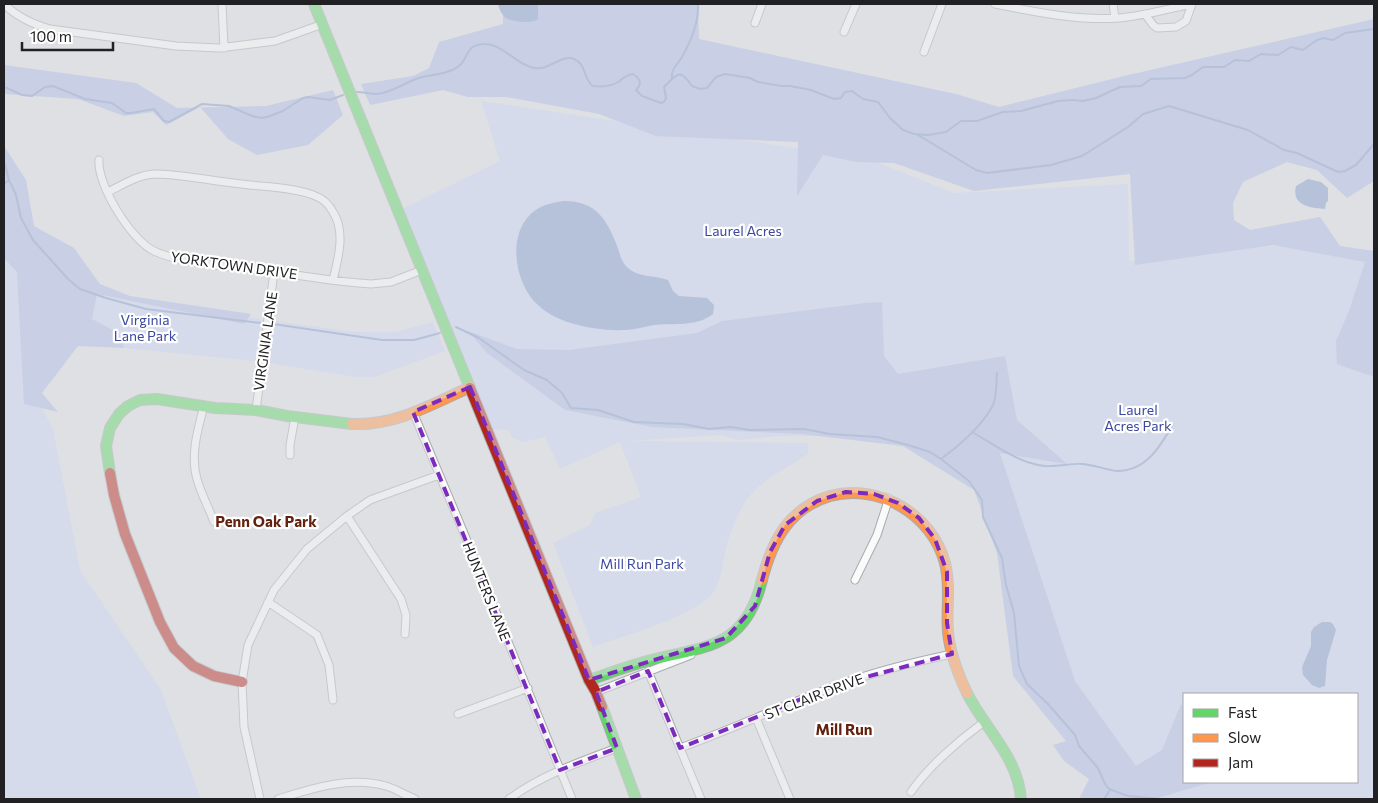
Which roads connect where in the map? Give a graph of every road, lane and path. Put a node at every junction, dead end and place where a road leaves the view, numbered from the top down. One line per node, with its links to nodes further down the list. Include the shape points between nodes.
1 (4, 4): 16 (street, via 24,20 60,31)
2 (222, 4): 16 (street)
3 (314, 4): 14 (street)
4 (762, 4): 13 (street)
5 (856, 4): 15 (street)
6 (942, 4): 17 (street)
7 (995, 4): 10 (street)
8 (1113, 4): 12 (street)
9 (1191, 4): 11 (street); 11 (street, via 1186,21 1176,27 1158,28)
10 (1028, 7): 12 (street, via 1078,17)
11 (1145, 14): 12 (street)
12 (1115, 18)
13 (755, 23)
14 (322, 24): 16 (street, via 275,41); 20 (street)
15 (844, 32)
16 (224, 48)
17 (924, 52)
18 (99, 160): 19 (street, YORKTOWN DRIVE, via 99,170)
19 (108, 192): 21 (street, YORKTOWN DRIVE, via 128,229 153,251 186,260); 22 (street, via 134,178 156,174 313,195 325,202 339,226 340,242)
20 (422, 270): 22 (street, YORKTOWN DRIVE, via 384,283); 23 (street)
21 (274, 272): 22 (street, YORKTOWN DRIVE); 25 (street, VIRGINIA LANE)
22 (333, 280)
23 (470, 386): 26 (street); 39 (street)
24 (204, 406): 25 (street); 32 (street, via 197,437 195,471); 40 (street, via 157,399 132,403 110,428 107,456 124,534 174,648 200,671)
25 (256, 410): 27 (street)
26 (413, 412): 27 (street, via 373,424); 29 (street, HUNTERS LANE)
27 (295, 417): 28 (street)
28 (290, 455)
29 (439, 475): 31 (street, via 370,500); 41 (street, HUNTERS LANE)
30 (889, 498): 33 (street, via 879,529); 36 (street, via 856,491 836,493 800,512 785,525 774,543 758,597 746,620 718,643); 37 (street, via 918,518 943,554)
31 (347, 516): 34 (street, via 307,549); 35 (street, via 401,599 406,615)
32 (214, 522)
33 (855, 580)
34 (268, 602): 40 (street, via 248,645); 43 (street, via 317,635 329,665)
35 (405, 634)
36 (695, 651): 38 (street); 39 (street, via 644,662)
37 (952, 654): 45 (street, ST CLAIR DRIVE, via 869,674); 46 (street)
38 (648, 671): 42 (street); 48 (street)
39 (589, 680): 42 (street)
40 (242, 682): 51 (street, via 244,727)
41 (528, 688): 44 (street); 49 (street, HUNTERS LANE)
42 (596, 692): 47 (street)
43 (333, 700)
44 (458, 714)
45 (756, 718): 48 (street, ST CLAIR DRIVE); 58 (street)
46 (984, 722): 50 (street, via 953,747); 59 (street, via 1013,763 1020,782)
47 (617, 748): 49 (street); 56 (street)
48 (680, 748): 57 (street)
49 (560, 770): 54 (street); 55 (street, HUNTERS LANE)
50 (911, 792)
51 (260, 799)
52 (278, 799): 53 (street, via 344,782 387,786)
53 (415, 799)
54 (508, 799)
55 (572, 799)
56 (636, 799)
57 (701, 799)
58 (790, 799)
59 (1021, 799)

